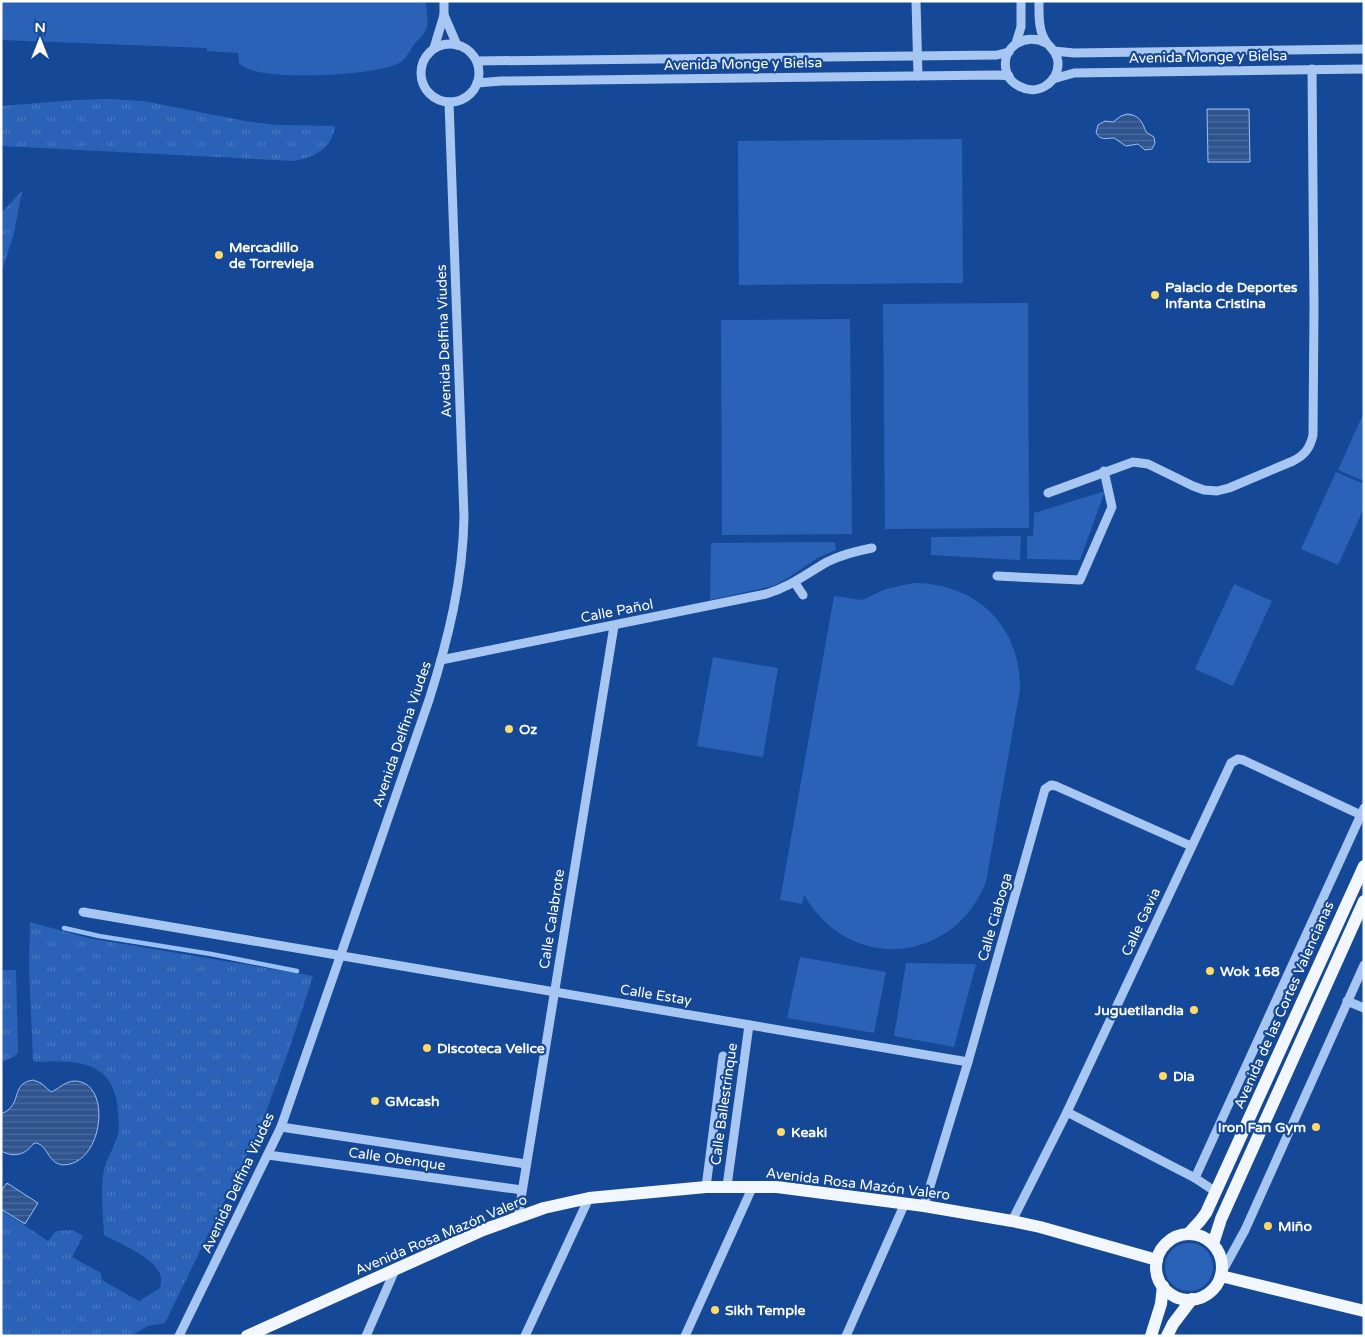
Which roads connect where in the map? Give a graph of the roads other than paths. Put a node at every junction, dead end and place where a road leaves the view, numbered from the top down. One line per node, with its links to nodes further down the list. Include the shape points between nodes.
1 (444, 1): 5 (street)
2 (916, 1): 13 (street)
3 (1021, 1): 7 (street, via 1021,27)
4 (1039, 1): 6 (street, via 1040,27)
5 (444, 14): 8 (street); 9 (street)
6 (1046, 42): 7 (street, via 1028,38); 11 (street)
7 (1016, 43): 12 (street)
8 (457, 45): 9 (street, via 445,44); 14 (street, via 469,51)
9 (434, 48): 21 (street, via 421,66 422,82 433,97)
10 (1364, 49): 11 (street, Avenida Monge y Bielsa)
11 (1054, 51): 19 (street, via 1058,65)
12 (1008, 52): 13 (street, Avenida Monge y Bielsa); 18 (street)
13 (917, 56): 14 (street, Avenida Monge y Bielsa); 17 (street)
14 (477, 61): 20 (street)
15 (1312, 69): 16 (street, Avenida Monge y Bielsa); 19 (street, Avenida Monge y Bielsa, via 1074,73); 22 (street, via 1313,376 1312,434 1308,450 1293,461 1217,491 1204,490 1148,464 1132,462)
16 (1364, 69)
17 (918, 76): 18 (street, Avenida Monge y Bielsa); 20 (street, Avenida Monge y Bielsa)
18 (1009, 76): 19 (street, via 1027,90 1045,87)
19 (1053, 79)
20 (477, 83): 21 (street, via 466,97)
21 (449, 102): 29 (street, Avenida Delfina Viudes, via 464,546)
22 (1104, 472): 23 (street); 25 (street, via 1112,507 1080,580)
23 (1048, 493)
24 (872, 548): 26 (street, Calle Pañol, via 830,561)
25 (997, 576)
26 (796, 583): 27 (street); 28 (street, Calle Pañol, via 766,594)
27 (804, 595)
28 (614, 626): 29 (street, Calle Pañol); 37 (street, Calle Calabrote)
29 (441, 660): 35 (street, Avenida Delfina Viudes)
30 (1362, 812): 31 (street, Calle Gavia, via 1238,759 1229,765); 47 (street)
31 (1191, 846): 42 (street, Calle Ciaboga, via 1056,786 1047,787); 43 (street, Calle Gavia)
32 (1364, 866): 52 (main road, Avenida de las Cortes Valencianas)
33 (1364, 901): 59 (main road, via 1220,1219)
34 (83, 912): 35 (street, Calle Estay)
35 (339, 956): 37 (street, Calle Estay); 44 (street, Avenida Delfina Viudes)
36 (1364, 965): 38 (street)
37 (554, 992): 40 (street, Calle Estay); 46 (street, Calle Calabrote)
38 (1347, 1001): 39 (street); 62 (street, via 1245,1230)
39 (1364, 1008)
40 (749, 1025): 42 (street, Calle Estay); 48 (street, Calle Ballestrinque)
41 (723, 1056): 50 (street)
42 (968, 1062): 55 (street, Calle Ciaboga)
43 (1067, 1112): 47 (street); 57 (street, Calle Gavia)
44 (281, 1127): 45 (street, Avenida Delfina Viudes); 46 (street)
45 (268, 1155): 51 (street, Calle Obenque); 66 (street, Avenida Delfina Viudes)
46 (526, 1164): 51 (street, Calle Calabrote)
47 (1195, 1178): 52 (street)
48 (727, 1186): 49 (main road, Avenida Rosa Mazón Valero); 50 (main road, Avenida Rosa Mazón Valero)
49 (753, 1186): 54 (main road, Avenida Rosa Mazón Valero); 70 (street)
50 (706, 1187): 53 (main road, Avenida Rosa Mazón Valero)
51 (522, 1190): 56 (street, Calle Calabrote)
52 (1216, 1192): 58 (main road, Avenida de las Cortes Valencianas, via 1206,1213)
53 (589, 1198): 56 (main road, Avenida Rosa Mazón Valero); 69 (street)
54 (905, 1204): 55 (main road, Avenida Rosa Mazón Valero); 71 (street)
55 (924, 1206): 57 (main road, Avenida Rosa Mazón Valero)
56 (518, 1217): 61 (main road, Avenida Rosa Mazón Valero)
57 (1012, 1221): 60 (main road, Avenida Rosa Mazón Valero)
58 (1188, 1234): 59 (main road, via 1206,1238); 60 (main road, via 1172,1239)
59 (1213, 1244): 62 (main road, via 1222,1262)
60 (1157, 1260): 63 (main road)
61 (394, 1270): 67 (main road, Avenida Rosa Mazón Valero); 68 (street)
62 (1221, 1274): 64 (main road, via 1211,1292); 65 (main road)
63 (1162, 1286): 64 (main road, via 1173,1295); 72 (main road)
64 (1192, 1299): 73 (main road)
65 (1364, 1311)
66 (179, 1336)
67 (246, 1336)
68 (366, 1336)
69 (525, 1336)
70 (685, 1336)
71 (846, 1336)
72 (1151, 1336)
73 (1167, 1336)

